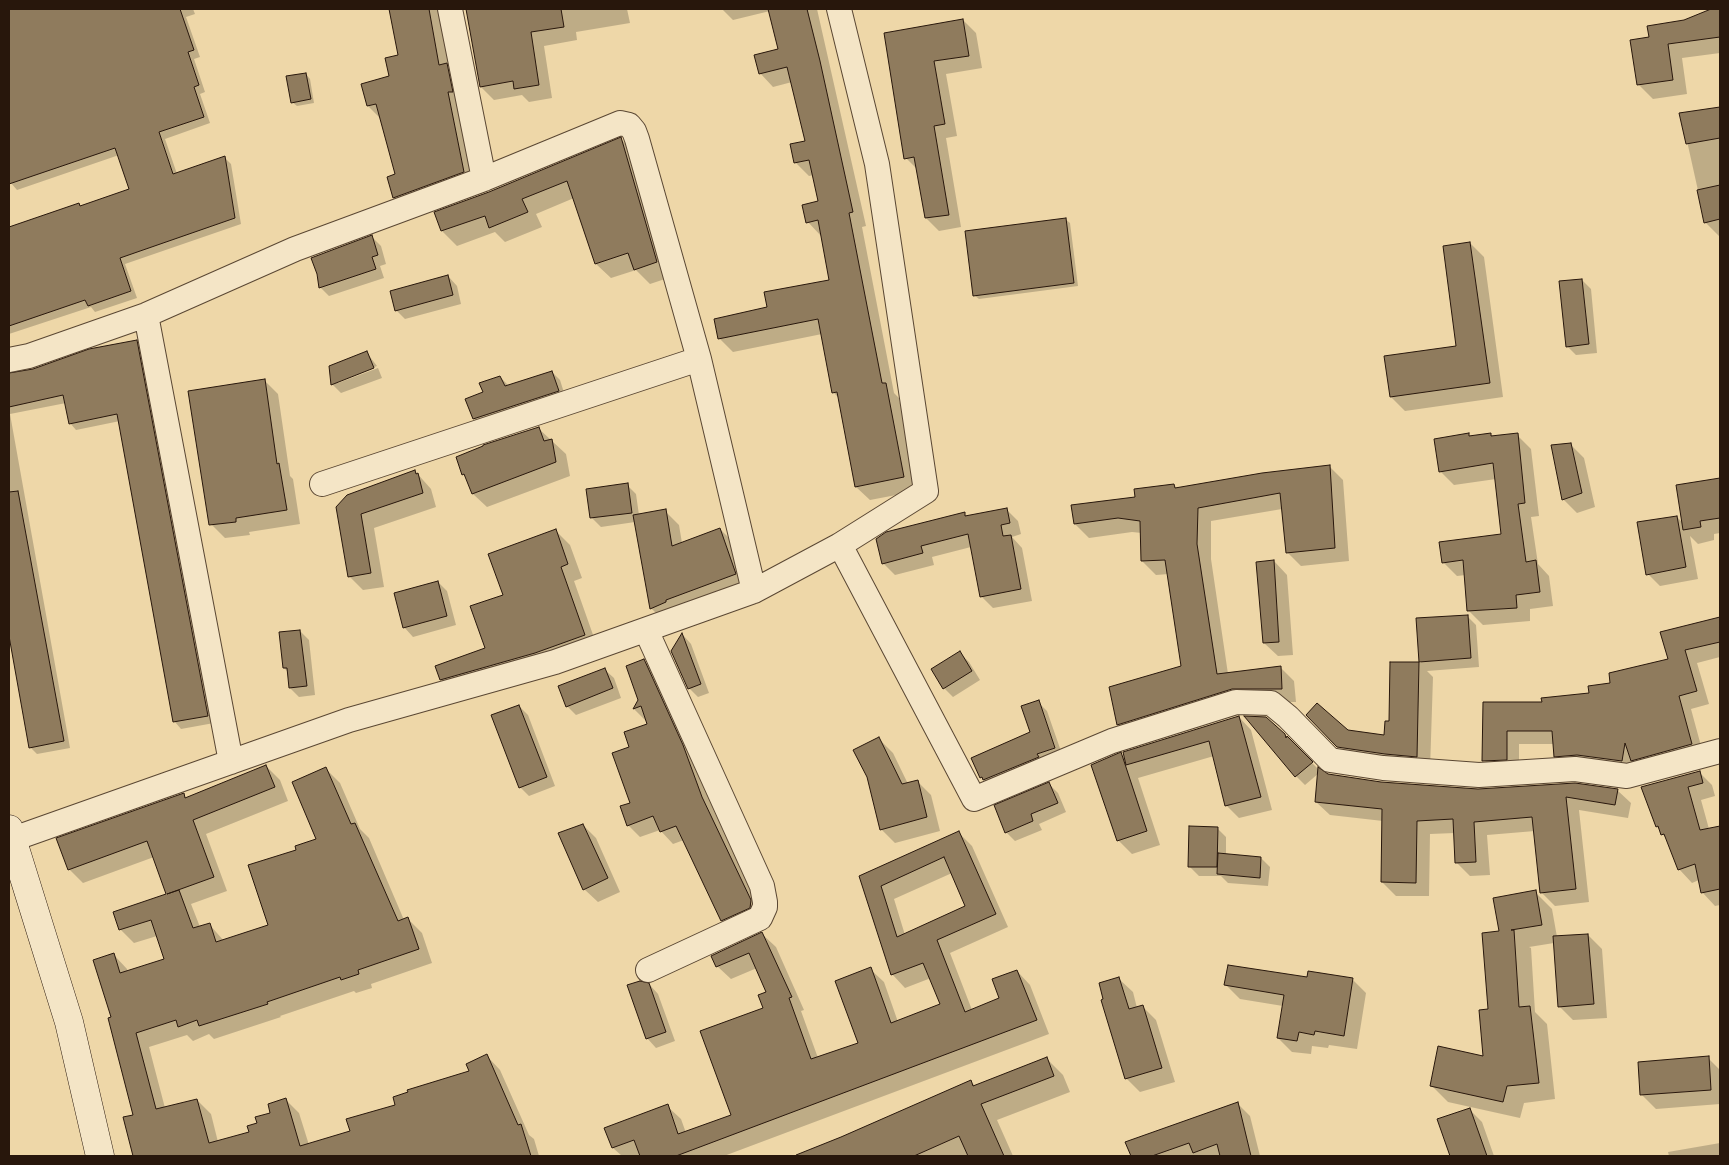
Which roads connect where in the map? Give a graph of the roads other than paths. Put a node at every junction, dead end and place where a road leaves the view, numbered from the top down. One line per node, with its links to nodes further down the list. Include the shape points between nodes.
1 (450, 9): 3 (street)
2 (839, 9): 8 (street, via 877,164 926,491)
3 (484, 179): 4 (street, via 295,249); 5 (street, via 620,123 628,125 637,140)
4 (146, 314): 6 (street, via 29,356); 12 (street)
5 (699, 359): 7 (street); 9 (street)
6 (9, 360)
7 (322, 484)
8 (840, 545): 9 (street); 11 (street, via 974,799 1112,741 1236,702 1271,703 1330,760 1383,768 1479,775 1575,769 1627,776)
9 (754, 591): 10 (street)
10 (646, 630): 12 (street, via 555,662 349,720); 14 (street, via 762,886 765,902 760,918)
11 (1720, 751)
12 (231, 762): 13 (street)
13 (11, 834): 15 (street, via 69,1022)
14 (648, 970)
15 (100, 1156)

